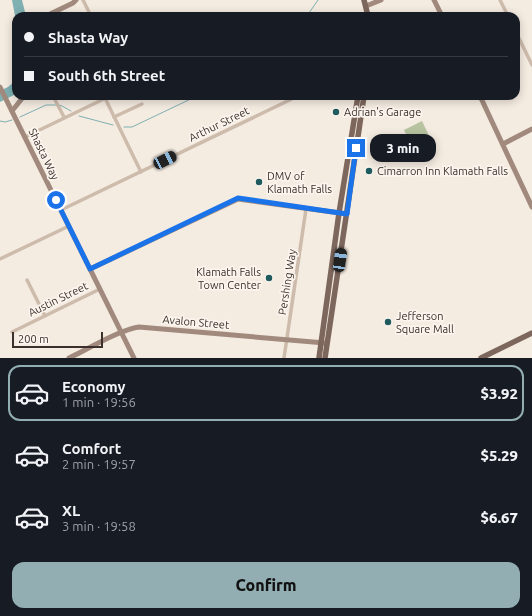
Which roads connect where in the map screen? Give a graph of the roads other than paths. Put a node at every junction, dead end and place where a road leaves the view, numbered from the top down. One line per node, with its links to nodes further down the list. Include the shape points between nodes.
1 (76, 0): 8 (street)
2 (83, 0): 9 (street)
3 (364, 0): 7 (main road)
4 (381, 0): 7 (street)
5 (434, 0): 11 (street)
6 (500, 0): 12 (street)
7 (366, 6): 10 (main road)
8 (54, 12)
9 (89, 12)
10 (367, 12)
11 (440, 12)
12 (506, 12)
13 (520, 40): 14 (street)
14 (532, 66)
15 (0, 87): 25 (street, Shasta Way)
16 (21, 100): 25 (street)
17 (55, 100): 26 (street)
18 (98, 100): 26 (street)
19 (106, 100): 27 (street)
20 (290, 100): 31 (street, Arthur Street)
21 (357, 100): 35 (main road)
22 (363, 100): 36 (main road)
23 (482, 100): 30 (street)
24 (142, 104): 27 (street)
25 (12, 111): 29 (street, Shasta Way)
26 (64, 117): 29 (street)
27 (114, 117): 31 (street)
28 (532, 130): 30 (street)
29 (25, 137): 34 (street, Shasta Way)
30 (503, 144): 32 (street)
31 (141, 172): 34 (street, Arthur Street)
32 (532, 207)
33 (306, 209): 35 (street, Austin Street); 39 (street, Austin Street, via 238,198); 46 (street, Pershing Way)
34 (61, 210): 37 (street, Shasta Way)
35 (339, 213): 36 (street, Austin Street); 47 (main road)
36 (347, 214): 47 (main road)
37 (69, 226): 38 (street); 39 (street, Shasta Way)
38 (0, 259)
39 (90, 269): 41 (street, Shasta Way)
40 (27, 280): 42 (street)
41 (100, 289): 42 (street, Austin Street); 44 (street, Shasta Way)
42 (45, 316): 43 (street, Austin Street)
43 (12, 332)
44 (122, 332): 46 (street, Avalon Street, via 139,327); 48 (street, Avalon Street); 49 (street, Shasta Way)
45 (532, 333): 53 (main road)
46 (287, 340): 47 (street, Avalon Street); 50 (street, Pershing Way)
47 (324, 343): 51 (main road); 52 (main road)
48 (69, 358)
49 (134, 358)
50 (284, 358)
51 (319, 358)
52 (325, 358)
53 (481, 358)

